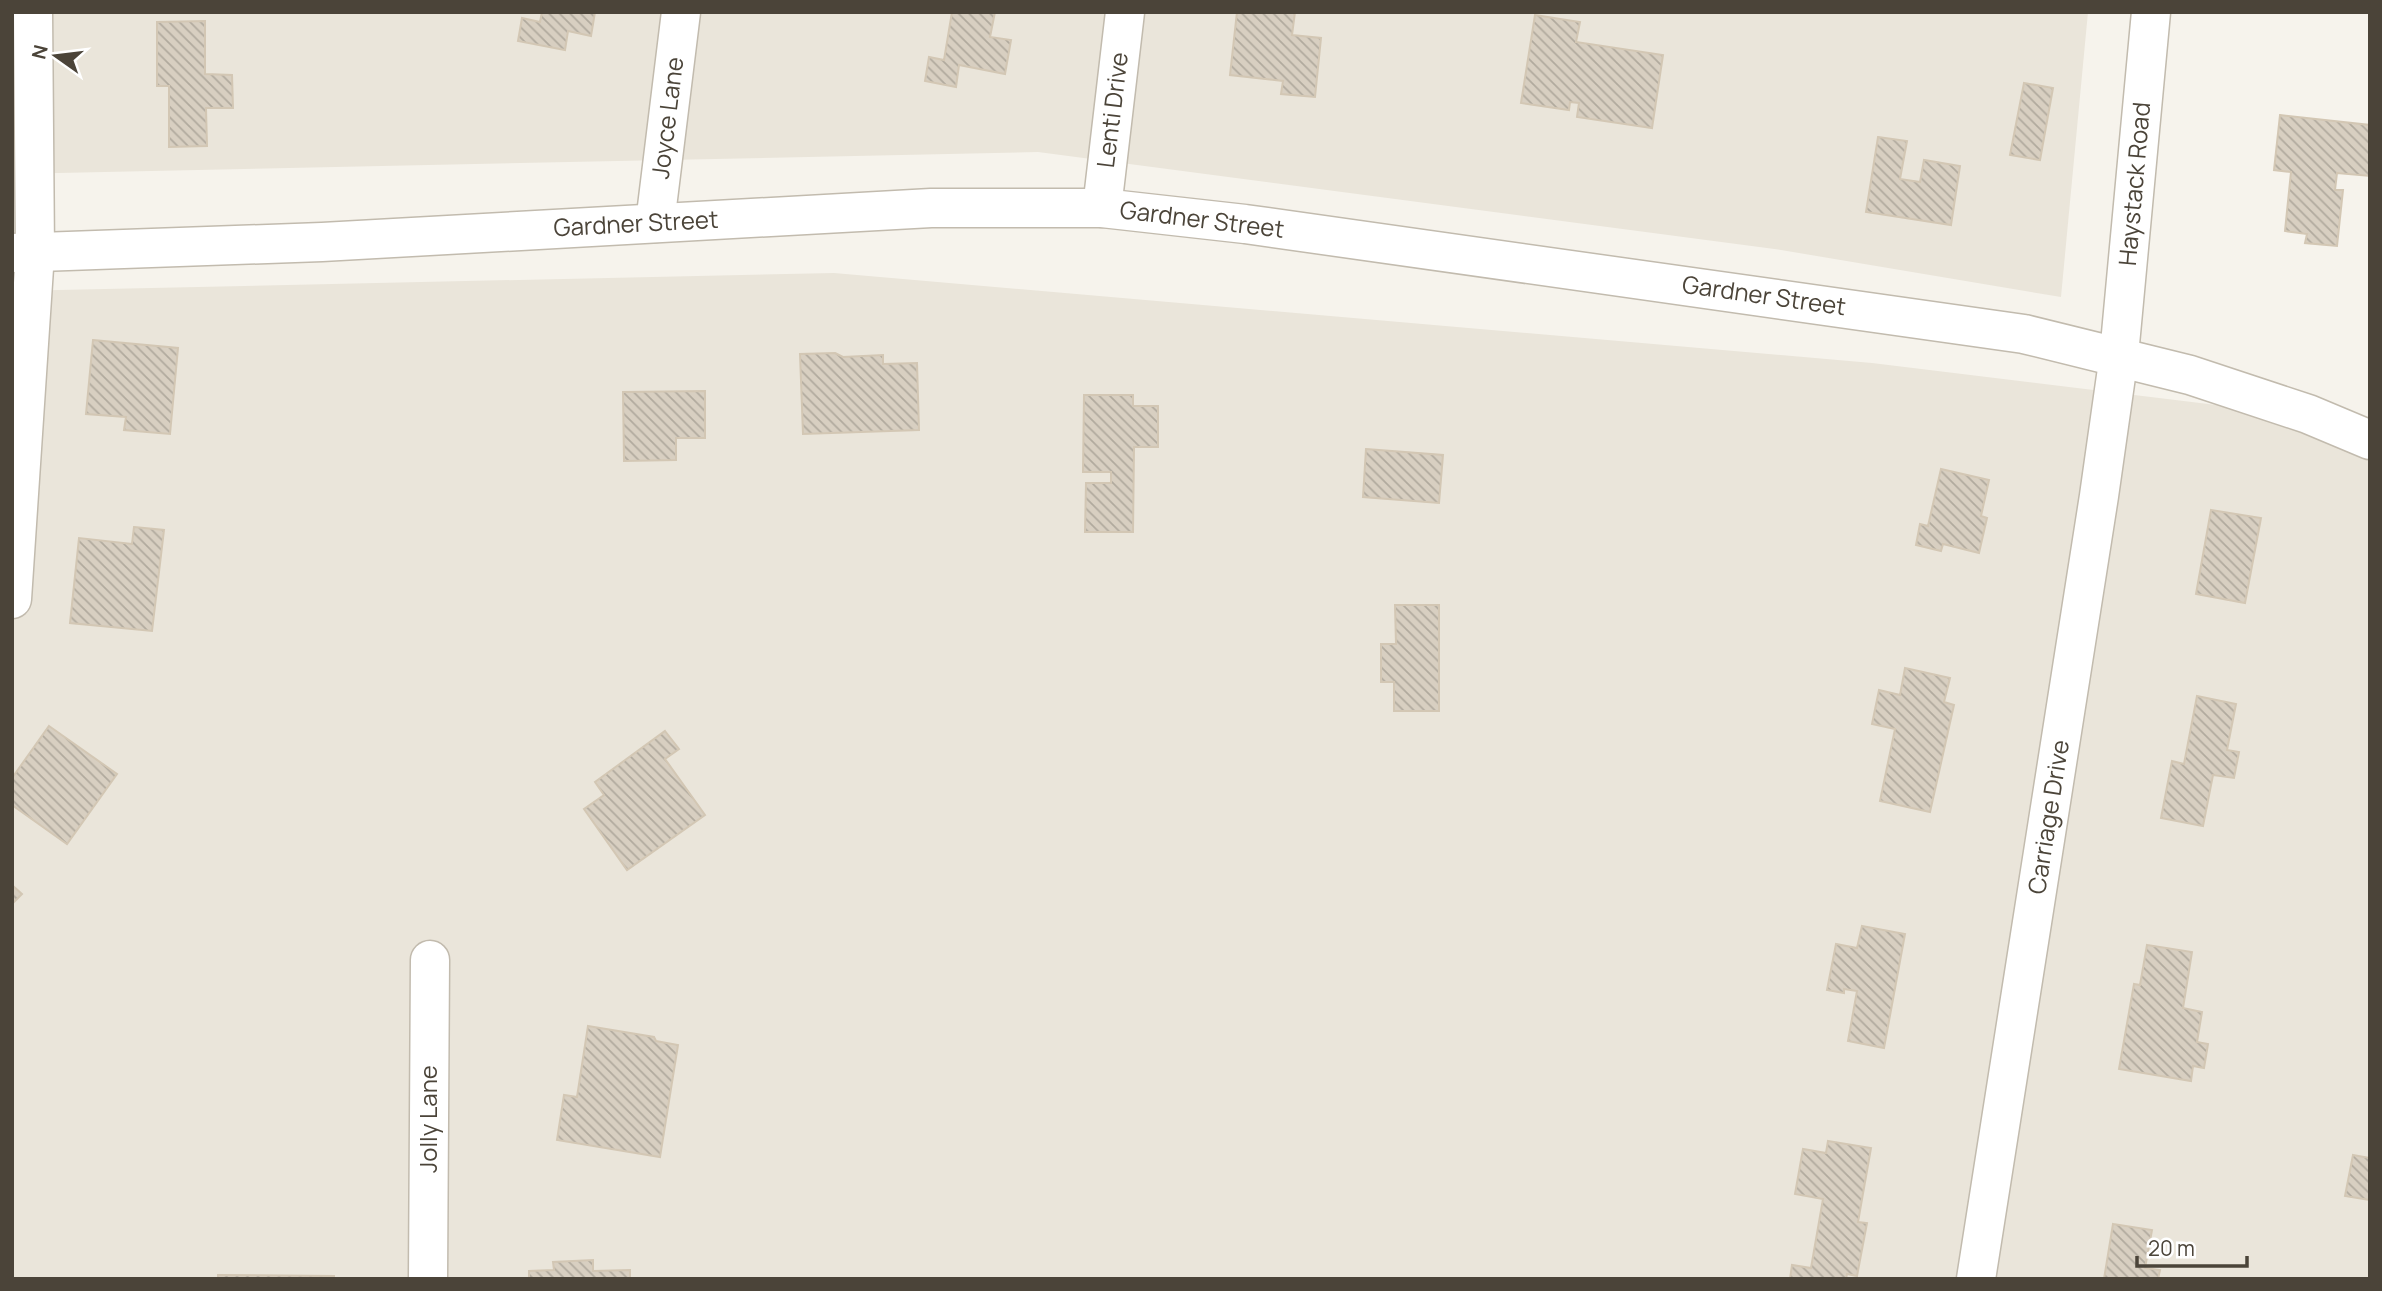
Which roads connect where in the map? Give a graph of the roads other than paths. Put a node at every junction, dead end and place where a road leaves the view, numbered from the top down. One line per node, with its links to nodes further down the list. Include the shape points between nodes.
1 (33, 12): 7 (street)
2 (681, 12): 6 (street, Joyce Lane)
3 (1125, 12): 5 (street, Lenti Drive)
4 (2151, 12): 8 (street, Haystack Road)
5 (1102, 208): 6 (street, Gardner Street, via 931,208); 8 (street, Gardner Street, via 1939,321)
6 (655, 223): 7 (street, Gardner Street, via 230,247)
7 (24, 253): 10 (street)
8 (2119, 355): 9 (street, Gardner Street, via 2248,393); 13 (street, Carriage Drive)
9 (2370, 440)
10 (12, 599)
11 (430, 960): 12 (street, Jolly Lane)
12 (428, 1279)
13 (1976, 1279)

